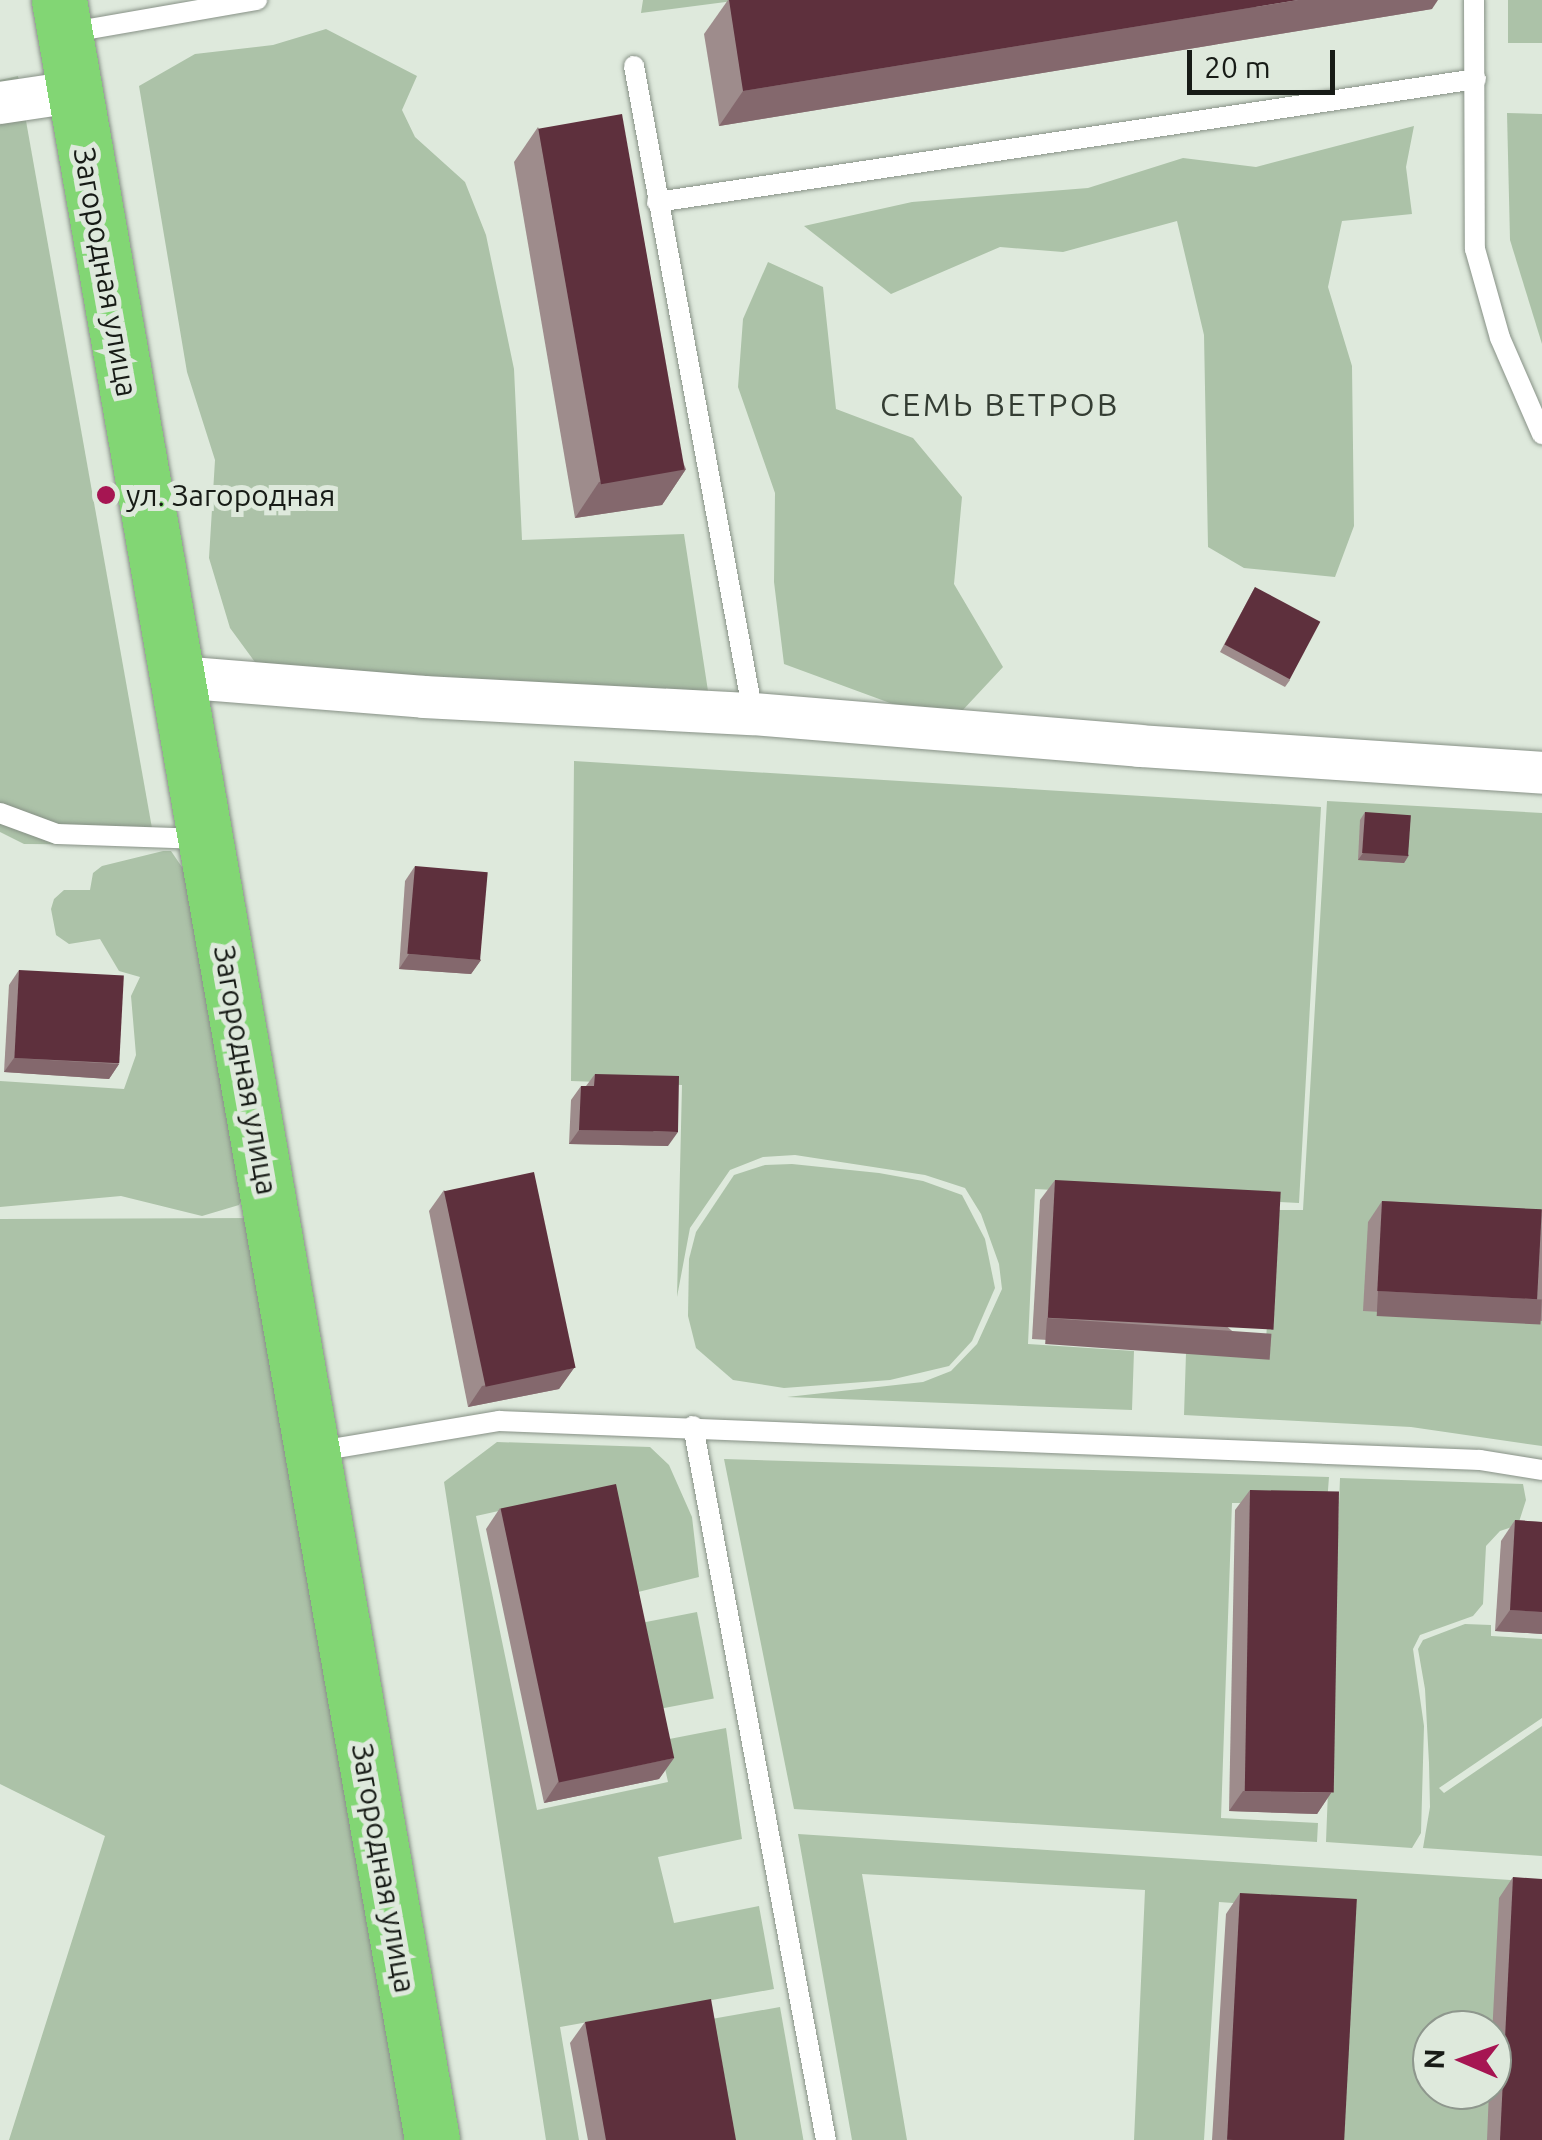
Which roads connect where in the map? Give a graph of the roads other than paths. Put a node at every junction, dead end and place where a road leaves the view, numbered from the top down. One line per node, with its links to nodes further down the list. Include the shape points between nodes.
1 (257, 0): 3 (lane)
2 (1474, 0): 5 (lane)
3 (62, 17): 6 (highway, Загородная улица)
4 (634, 66): 8 (lane)
5 (1476, 79): 8 (lane); 9 (lane, via 1476,249 1500,338)
6 (74, 92): 7 (street); 10 (highway, Загородная улица)
7 (0, 103)
8 (658, 202): 11 (lane)
9 (1542, 434)
10 (178, 677): 11 (street); 14 (highway, Загородная улица)
11 (753, 714): 12 (street)
12 (1542, 773)
13 (0, 812): 14 (lane, via 57,834)
14 (205, 839): 16 (highway, Загородная улица)
15 (693, 1426): 16 (lane, via 498,1421); 17 (lane, via 1480,1460); 19 (lane)
16 (311, 1453): 18 (highway, Загородная улица)
17 (1542, 1470)
18 (432, 2140)
19 (826, 2140)

